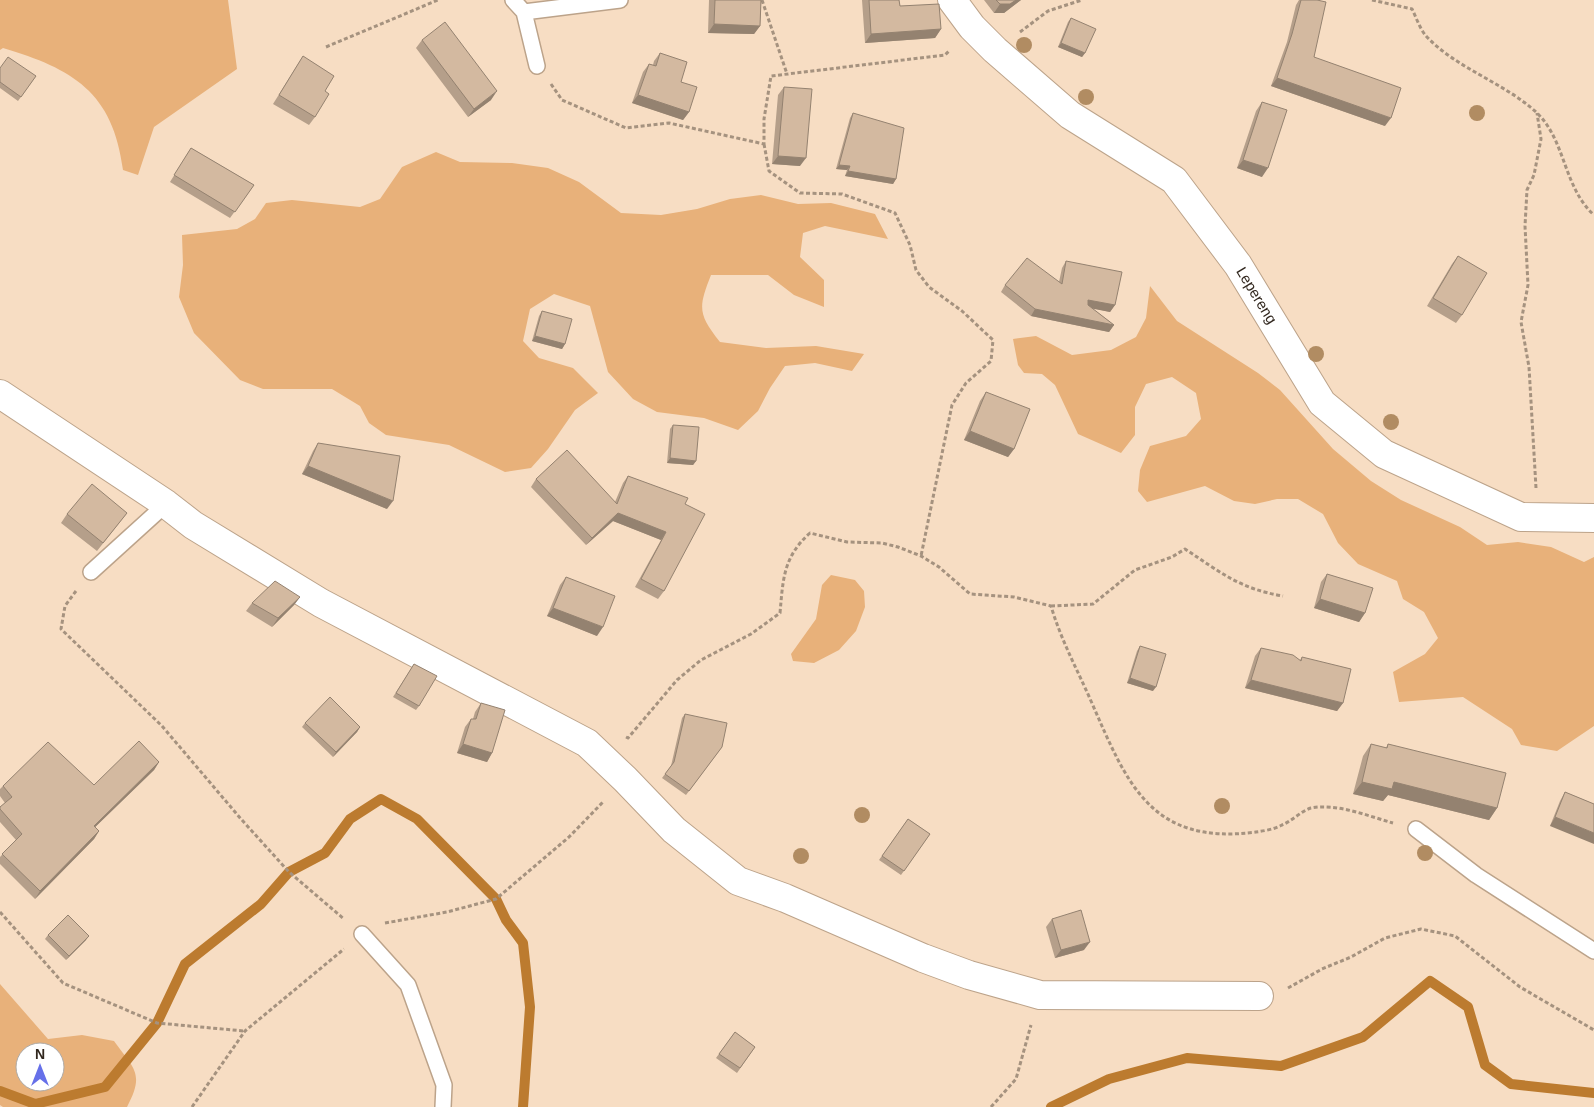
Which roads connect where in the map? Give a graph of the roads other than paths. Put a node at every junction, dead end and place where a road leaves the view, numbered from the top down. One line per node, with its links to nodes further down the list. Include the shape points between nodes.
1 (513, 0): 4 (lane)
2 (620, 0): 4 (lane)
3 (952, 0): 8 (street, Lepereng, via 995,50 1070,115 1174,180 1238,265 1322,403 1384,454 1521,517)
4 (524, 12): 5 (lane)
5 (537, 66)
6 (0, 394): 7 (street)
7 (166, 504): 9 (lane); 13 (street, via 193,525 321,603 587,743 626,778 674,830 738,881 923,958 1040,995)
8 (1594, 518)
9 (91, 572)
10 (1416, 829): 12 (lane, via 1476,876)
11 (362, 934): 14 (lane, via 408,985 444,1085)
12 (1594, 951)
13 (1259, 996)
14 (443, 1107)

